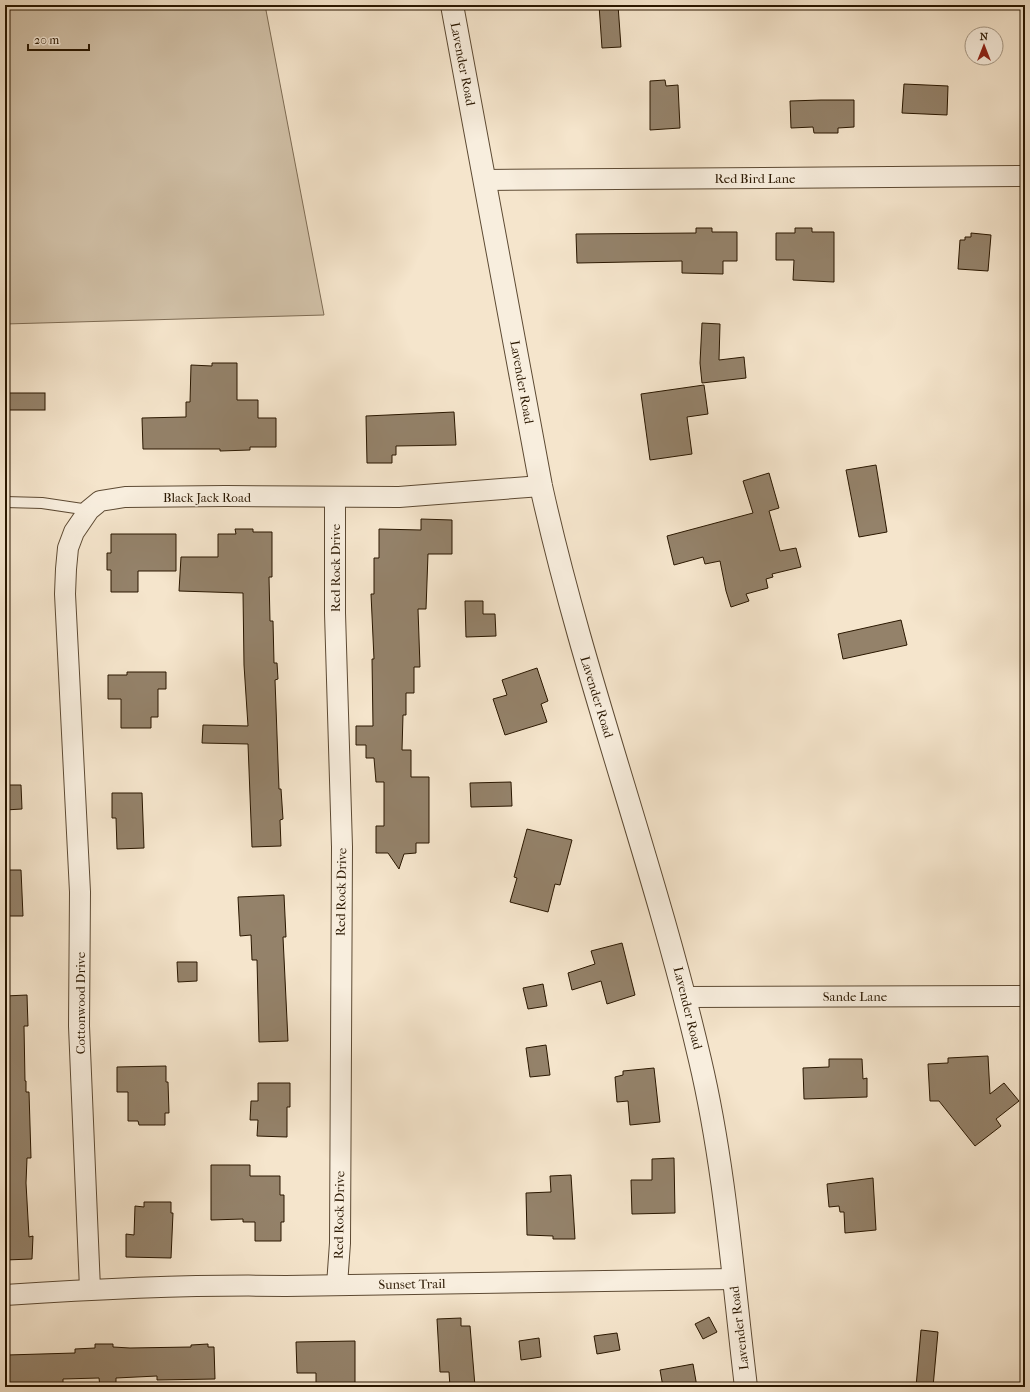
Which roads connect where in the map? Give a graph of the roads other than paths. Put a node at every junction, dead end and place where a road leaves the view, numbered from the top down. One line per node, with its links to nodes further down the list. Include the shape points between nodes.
1 (452, 5): 3 (street, Lavender Road)
2 (1025, 176): 3 (street, Red Bird Lane)
3 (485, 180): 4 (street, Lavender Road)
4 (541, 486): 5 (street, Black Jack Road, via 399,498); 10 (street, Lavender Road, via 570,605)
5 (335, 498): 7 (street, Black Jack Road, via 124,498 100,501); 12 (street, Red Rock Drive, via 335,613 342,847 340,1243)
6 (5, 502): 7 (lane, via 42,503)
7 (89, 510): 8 (street, Black Jack Road, via 74,532 68,548 66,569)
8 (70, 717): 13 (street, Cottonwood Drive, via 80,892 79,1026)
9 (1025, 996): 10 (street, Sande Lane)
10 (685, 997): 11 (street, Lavender Road, via 714,1133)
11 (733, 1279): 12 (street, Sunset Trail); 15 (street, Lavender Road)
12 (337, 1285): 13 (street, Sunset Trail)
13 (90, 1289): 14 (street, Sunset Trail)
14 (5, 1294)
15 (746, 1387)

